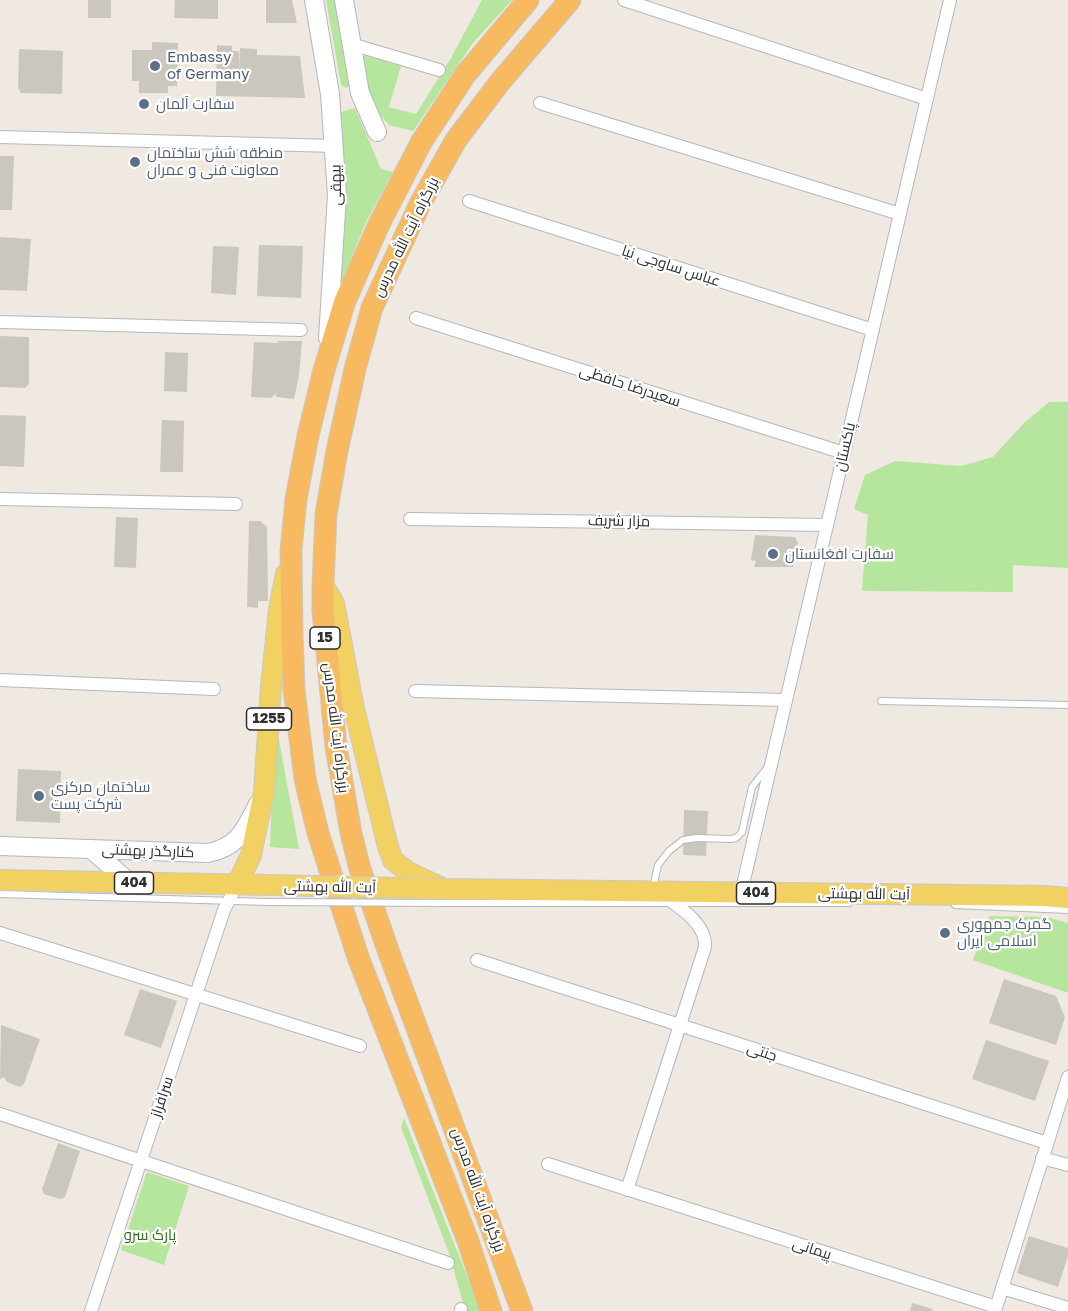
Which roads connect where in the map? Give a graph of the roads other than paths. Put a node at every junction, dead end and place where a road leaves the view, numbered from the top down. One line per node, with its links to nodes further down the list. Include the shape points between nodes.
1 (314, 0): 9 (main road, بیهقی)
2 (344, 0): 7 (main road)
3 (528, 0): 22 (highway, بزرگراه آیت الله مدرس / 15, via 465,75 422,141 345,301)
4 (570, 0): 29 (highway, بزرگراه آیت الله مدرس / 15, via 456,140 420,204 372,308 337,451 326,514)
5 (624, 0): 11 (street)
6 (950, 0): 11 (street, پاکستان)
7 (351, 44): 8 (street); 10 (main road)
8 (439, 70)
9 (330, 93): 10 (main road, via 348,102); 15 (main road, بیهقی)
10 (360, 93): 13 (main road)
11 (927, 99): 17 (street, پاکستان)
12 (540, 103): 17 (street)
13 (377, 132)
14 (0, 137): 15 (street)
15 (335, 146): 22 (main road, بیهقی, via 335,248)
16 (469, 201): 21 (street, عباس ساوجی نیا)
17 (900, 214): 21 (street, پاکستان)
18 (416, 318): 23 (street, سعیدرضا حافظی)
19 (0, 322): 20 (street)
20 (301, 330)
21 (873, 330): 23 (street, پاکستان)
22 (324, 370): 28 (highway, بزرگراه آیت الله مدرس / 15, via 302,467)
23 (844, 453): 27 (street, پاکستان)
24 (0, 499): 25 (street)
25 (236, 504)
26 (410, 519): 27 (street, مزار شریف)
27 (827, 525): 33 (street, پاکستان)
28 (291, 550): 37 (main road, 1255, via 279,609); 69 (highway, بزرگراه آیت الله مدرس / 15, via 294,690 305,779 318,833 358,957 468,1241)
29 (323, 585): 45 (main road, via 334,603 354,708 393,860); 70 (highway, بزرگراه آیت الله مدرس / 15, via 336,747 360,869)
30 (0, 680): 31 (street)
31 (214, 689)
32 (415, 691): 33 (street)
33 (786, 700): 36 (street, پاکستان)
34 (881, 701): 35 (lane)
35 (1068, 705)
36 (772, 763): 43 (street, پاکستان); 46 (lane, via 752,787 742,832 736,838 683,840 669,851 658,865)
37 (264, 792): 39 (main road, کنارگذر بهشتی, via 246,826 223,850 201,853); 42 (main road, 1255, via 251,855)
38 (0, 846): 39 (main road, کنارگذر بهشتی)
39 (92, 849): 41 (main road)
40 (0, 880): 41 (main road, آیت الله بهشتی / 404)
41 (130, 882): 42 (main road, آیت الله بهشتی / 404)
42 (232, 893): 44 (lane, via 204,898); 45 (main road, آیت الله بهشتی / 404, bridge); 53 (street, سرافراز / 1255)
43 (741, 893): 46 (main road, آیت الله بهشتی / 404); 47 (main road, آیت الله بهشتی / 404)
44 (0, 894)
45 (444, 896): 46 (main road, آیت الله بهشتی / 404)
46 (662, 896): 48 (lane); 54 (street, via 697,924 706,942)
47 (1068, 898)
48 (861, 903)
49 (942, 904): 50 (lane)
50 (1068, 910)
51 (0, 933): 53 (street)
52 (477, 960): 54 (street, جنتی)
53 (196, 994): 55 (street); 60 (street, سرافراز / 1255)
54 (680, 1025): 58 (street, جنتی); 63 (street)
55 (360, 1046)
56 (1068, 1077): 58 (street)
57 (0, 1114): 60 (street)
58 (1047, 1143): 59 (street)
59 (1042, 1158): 62 (street); 65 (street)
60 (141, 1161): 64 (street); 68 (street, سرافراز / 1255)
61 (548, 1164): 63 (street, پیمانی)
62 (1068, 1165)
63 (627, 1190): 67 (street, پیمانی)
64 (448, 1263)
65 (1002, 1288): 66 (street); 67 (street)
66 (1068, 1308)
67 (995, 1309)
68 (91, 1311)
69 (491, 1311)
70 (522, 1311)

